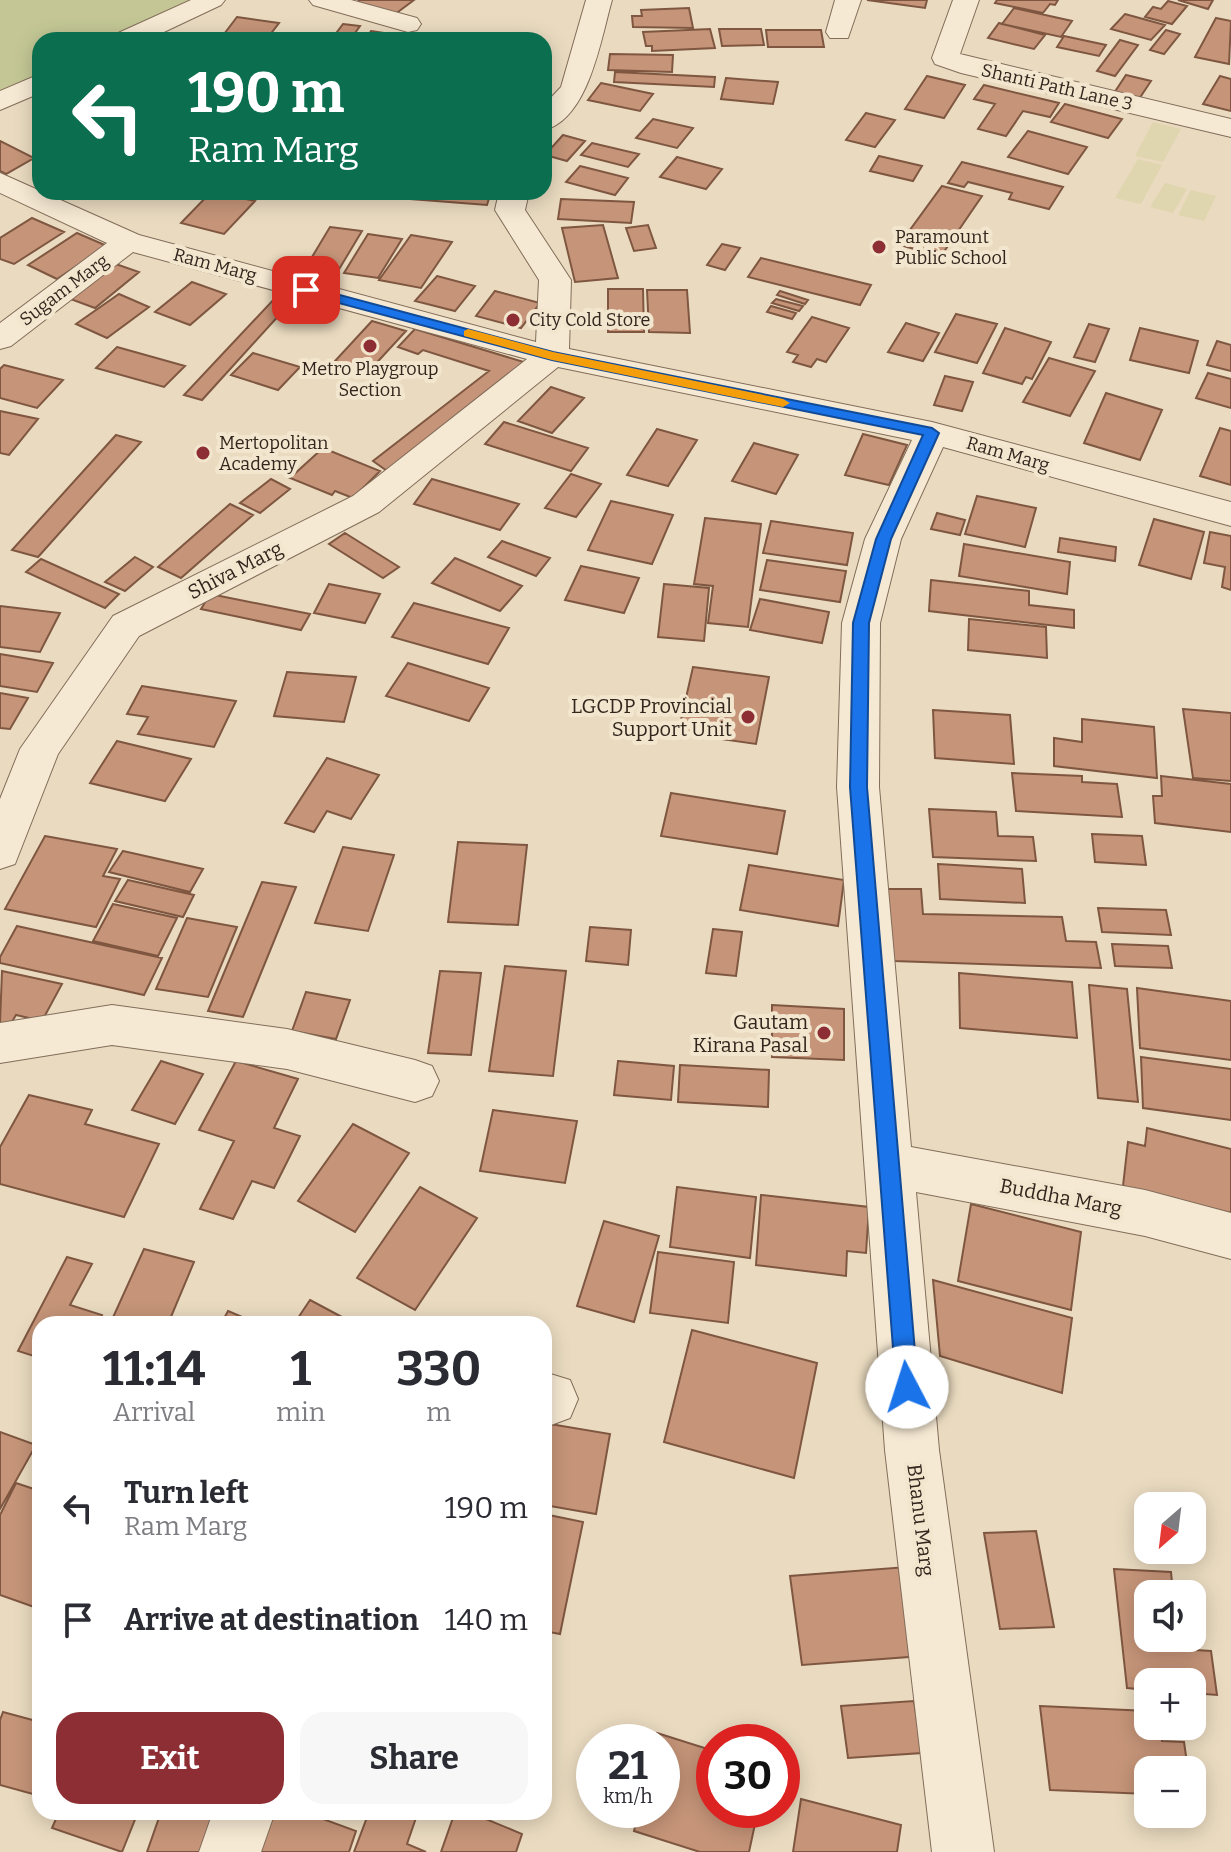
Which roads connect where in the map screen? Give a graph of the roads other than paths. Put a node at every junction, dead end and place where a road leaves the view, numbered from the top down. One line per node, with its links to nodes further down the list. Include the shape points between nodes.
1 (212, 0): 7 (street)
2 (322, 0): 6 (street)
3 (599, 0): 11 (street, via 574,89)
4 (848, 0): 8 (street)
5 (966, 0): 12 (street, Shanti Path Lane 3, via 945,58)
6 (408, 24)
7 (142, 32)
8 (839, 32)
9 (32, 86): 10 (street)
10 (0, 102)
11 (552, 113)
12 (1231, 128)
13 (1, 183): 14 (street, Ram Marg)
14 (32, 197)
15 (38, 200): 17 (street, Ram Marg)
16 (512, 200): 19 (street, via 510,210 555,280)
17 (128, 241): 18 (street, Sugam Marg); 19 (street, Ram Marg)
18 (0, 339)
19 (552, 356): 20 (street, Ram Marg); 22 (street, Shiva Marg, via 366,504 126,626 40,749)
20 (932, 433): 21 (street, Ram Marg); 25 (street, Bhanu Marg, via 883,539 861,623 858,787)
21 (1231, 514)
22 (0, 852)
23 (0, 1043): 24 (street, via 112,1025 287,1049)
24 (415, 1081)
25 (889, 1165): 26 (street, Buddha Marg, via 1145,1213); 29 (street, Bhanu Marg, via 912,1450)
26 (1231, 1236)
27 (241, 1820): 28 (street)
28 (230, 1852)
29 (963, 1852)

